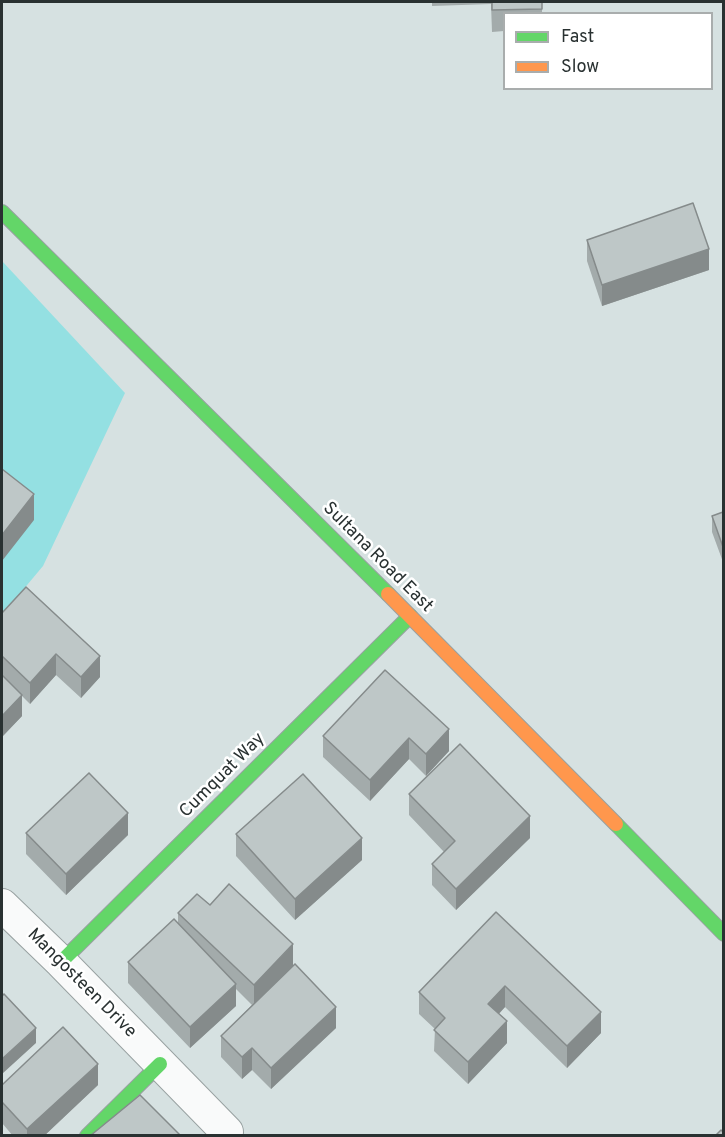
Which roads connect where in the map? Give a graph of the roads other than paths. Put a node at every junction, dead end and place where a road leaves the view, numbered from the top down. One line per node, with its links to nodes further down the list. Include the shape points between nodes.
1 (2, 212): 2 (street, Sultana Road East)
2 (410, 616): 4 (street, Sultana Road East); 5 (street, Cumquat Way)
3 (2, 905): 5 (street, Mangosteen Drive)
4 (723, 934)
5 (61, 962): 6 (street, Mangosteen Drive)
6 (160, 1064): 7 (street, Mangosteen Drive); 8 (street)
7 (227, 1132)
8 (87, 1136)

